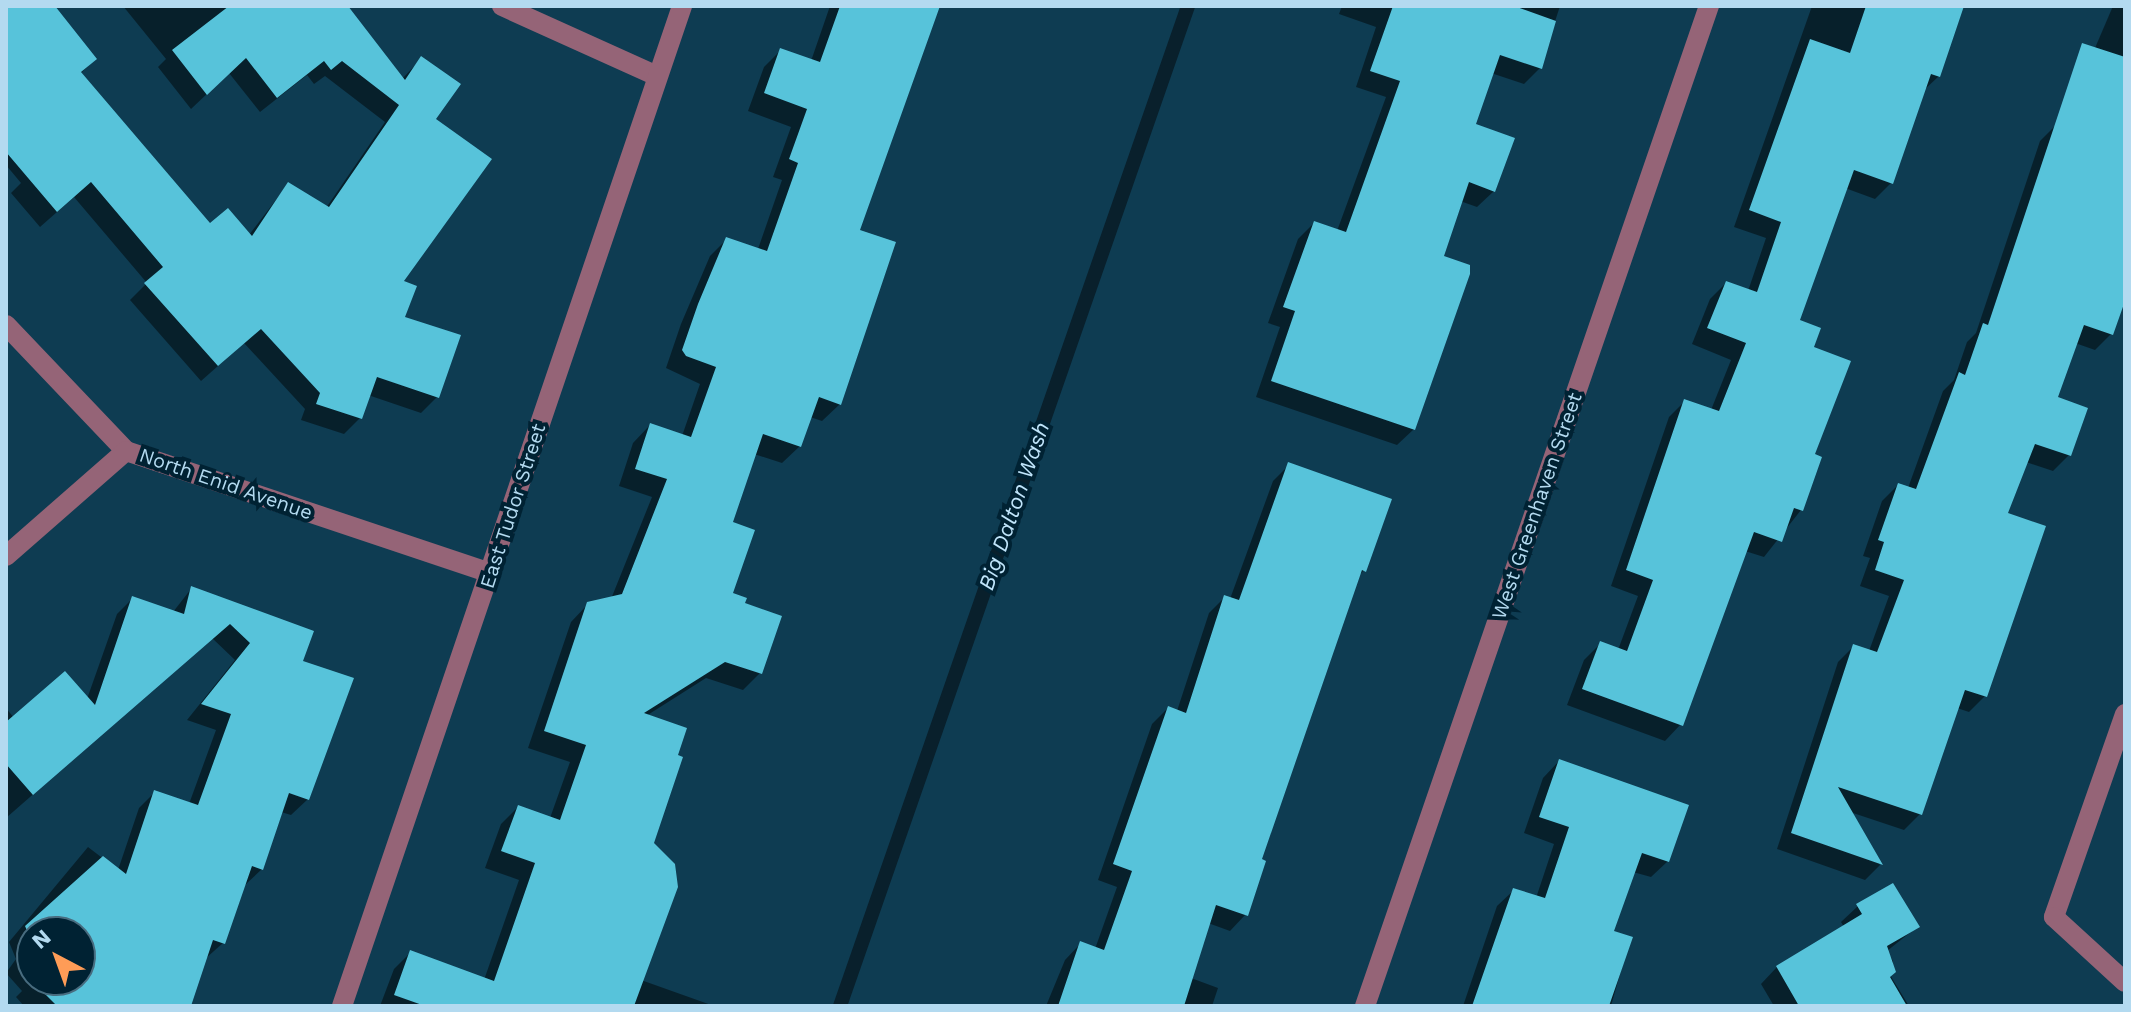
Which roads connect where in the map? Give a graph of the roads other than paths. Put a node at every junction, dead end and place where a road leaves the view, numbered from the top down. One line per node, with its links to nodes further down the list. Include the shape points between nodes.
1 (502, 6): 4 (street)
2 (682, 6): 4 (street, East Tudor Street)
3 (1709, 6): 12 (street, West Greenhaven Street)
4 (655, 75): 8 (street, East Tudor Street)
5 (6, 325): 6 (street, North Enid Avenue)
6 (126, 451): 7 (street); 8 (street, North Enid Avenue)
7 (6, 556)
8 (491, 573): 11 (street, East Tudor Street)
9 (2125, 714): 10 (street, via 2054,917)
10 (2125, 982)
11 (342, 1006)
12 (1365, 1006)

